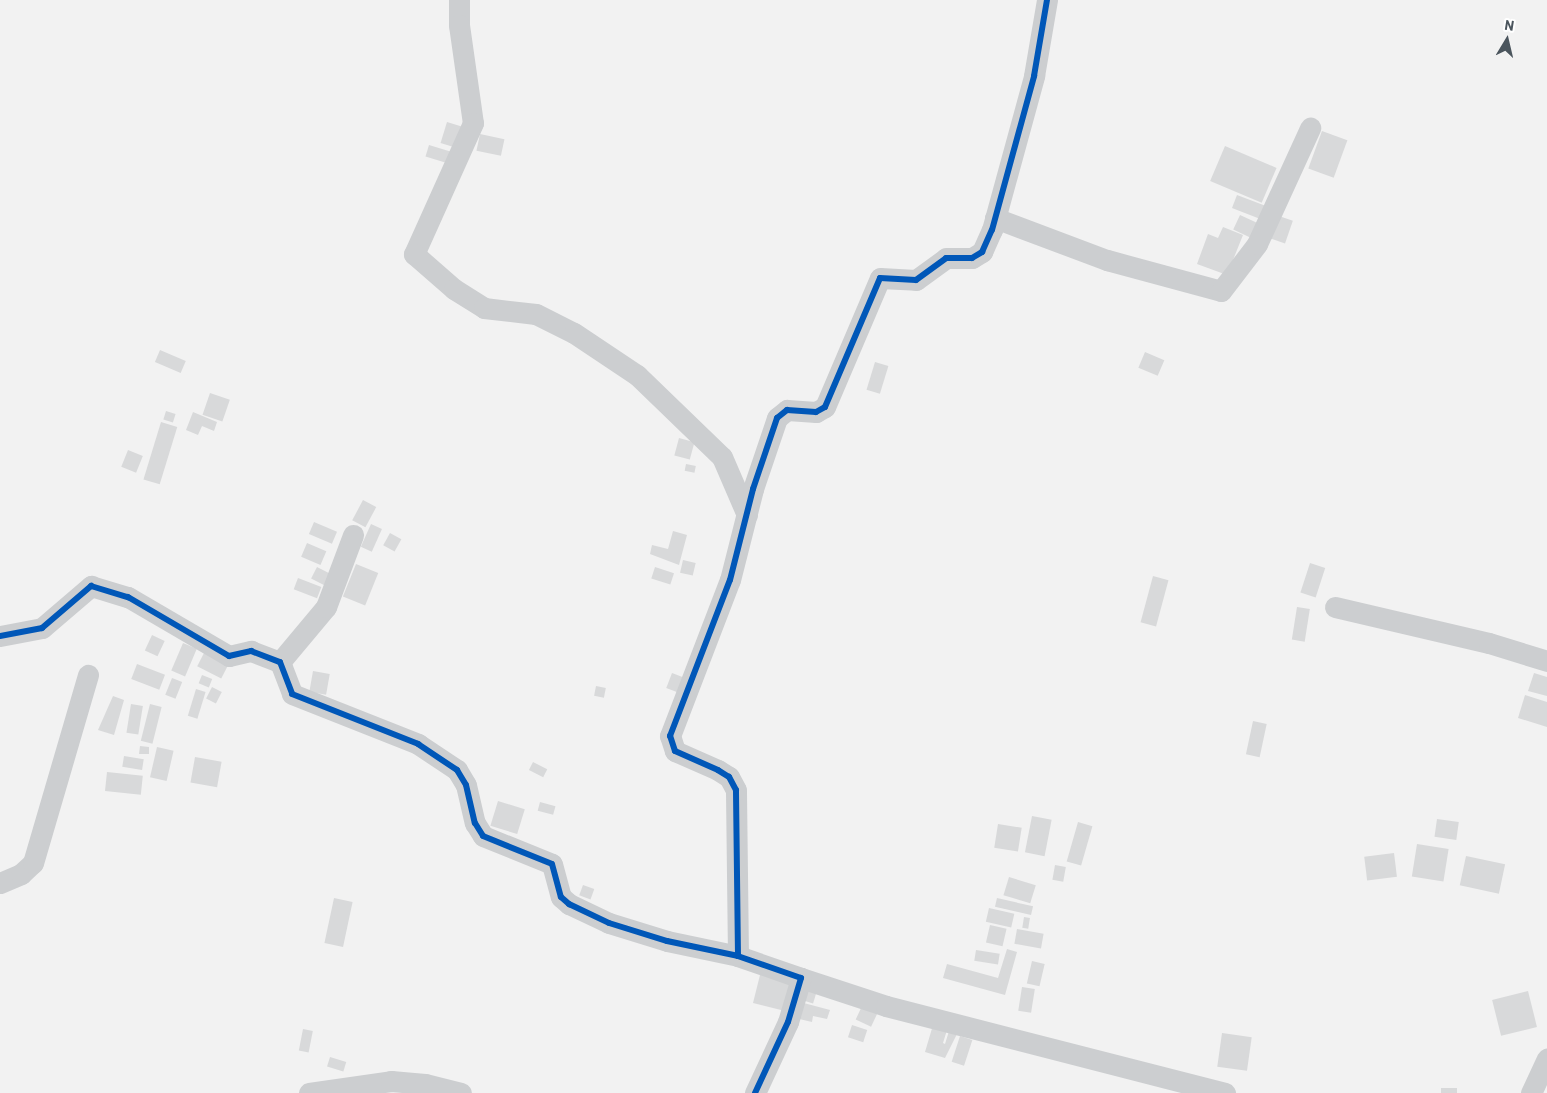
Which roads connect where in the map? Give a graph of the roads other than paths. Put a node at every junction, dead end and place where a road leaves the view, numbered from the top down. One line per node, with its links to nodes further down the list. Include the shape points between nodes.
1 (459, 0): 5 (street, via 459,25 473,123 452,176 414,254 454,289 484,308 536,314 574,333 637,374 722,457)
2 (1048, 0): 4 (street, via 1034,76)
3 (1310, 128): 4 (street, via 1257,244 1221,291 1098,257)
4 (995, 218): 5 (street, via 978,256 946,258 916,280 880,278 826,407 816,412 787,410 777,418)
5 (747, 515): 13 (street, via 730,580 670,736 675,751 729,777 736,790)
6 (353, 535): 10 (street, via 326,607)
7 (1336, 607): 9 (street, via 1488,642)
8 (0, 636): 10 (street, via 42,628 91,586 128,597 229,656 251,651)
9 (1547, 661)
10 (280, 662): 13 (street, via 292,694 418,744 457,770 466,784 475,823 483,836 552,864 561,896 569,904 609,923)
11 (88, 675): 12 (street, via 33,863 21,874)
12 (0, 883)
13 (738, 956): 14 (street, via 794,978)
14 (802, 978): 18 (street, via 788,1022); 19 (street, via 886,1006)
15 (1547, 1059): 20 (street)
16 (309, 1093): 17 (street, via 390,1081 425,1084)
17 (462, 1093)
18 (755, 1093)
19 (1225, 1093)
20 (1531, 1093)

